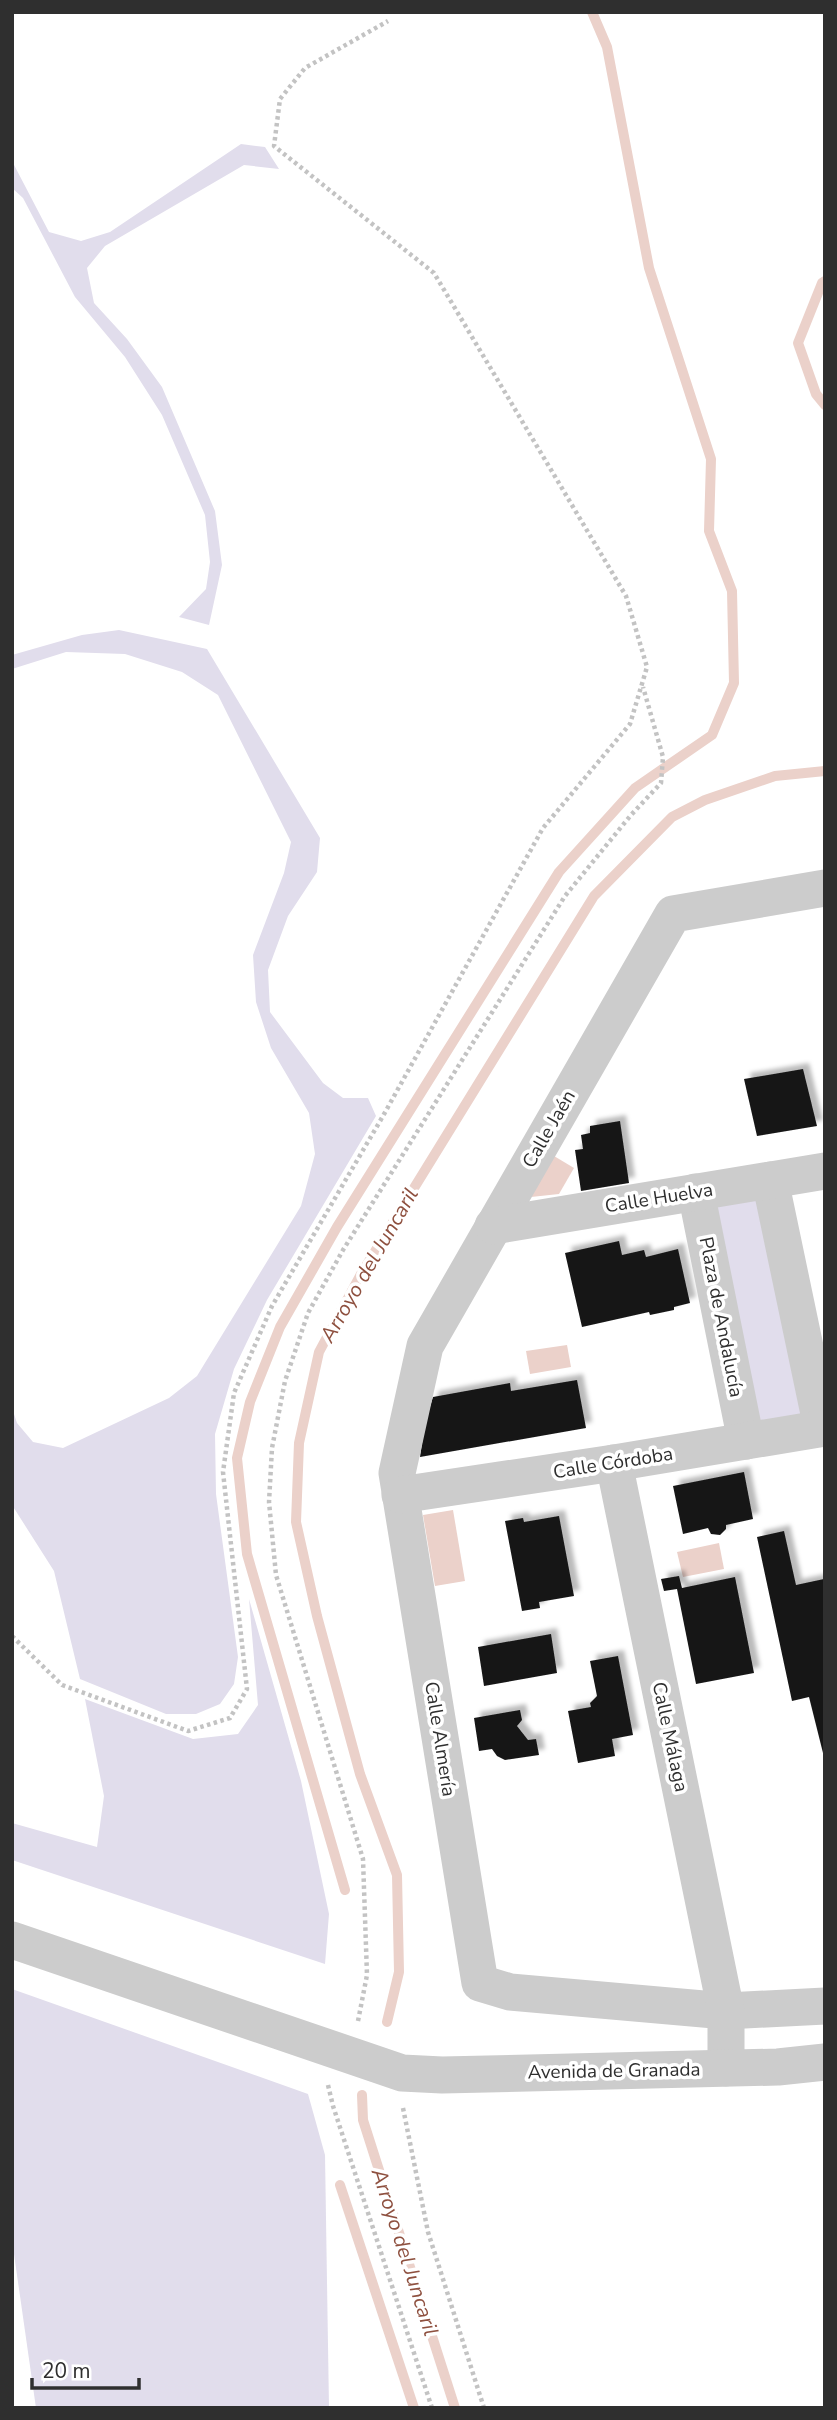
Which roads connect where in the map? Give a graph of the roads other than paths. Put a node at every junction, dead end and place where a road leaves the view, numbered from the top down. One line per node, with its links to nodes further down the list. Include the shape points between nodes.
1 (825, 888): 5 (street, Calle Jaén, via 673,914)
2 (825, 1171): 3 (street, Calle Huelva)
3 (770, 1180): 4 (street, Calle Huelva); 6 (street)
4 (696, 1192): 5 (street, Calle Huelva); 7 (street, Plaza de Andalucía)
5 (493, 1226): 9 (street, Calle Jaén, via 425,1346 397,1473)
6 (823, 1428): 7 (street, Calle Córdoba)
7 (746, 1441): 8 (street, Calle Córdoba)
8 (614, 1463): 9 (street, Calle Córdoba); 12 (street, Calle Málaga)
9 (400, 1495): 12 (street, Calle Almería, via 480,1983 510,1992)
10 (12, 1940): 14 (street, Avenida de Granada, via 402,2073)
11 (825, 2006): 12 (street)
12 (726, 2011): 14 (street, Calle Málaga)
13 (825, 2062): 14 (street, Avenida de Granada)
14 (726, 2068)

